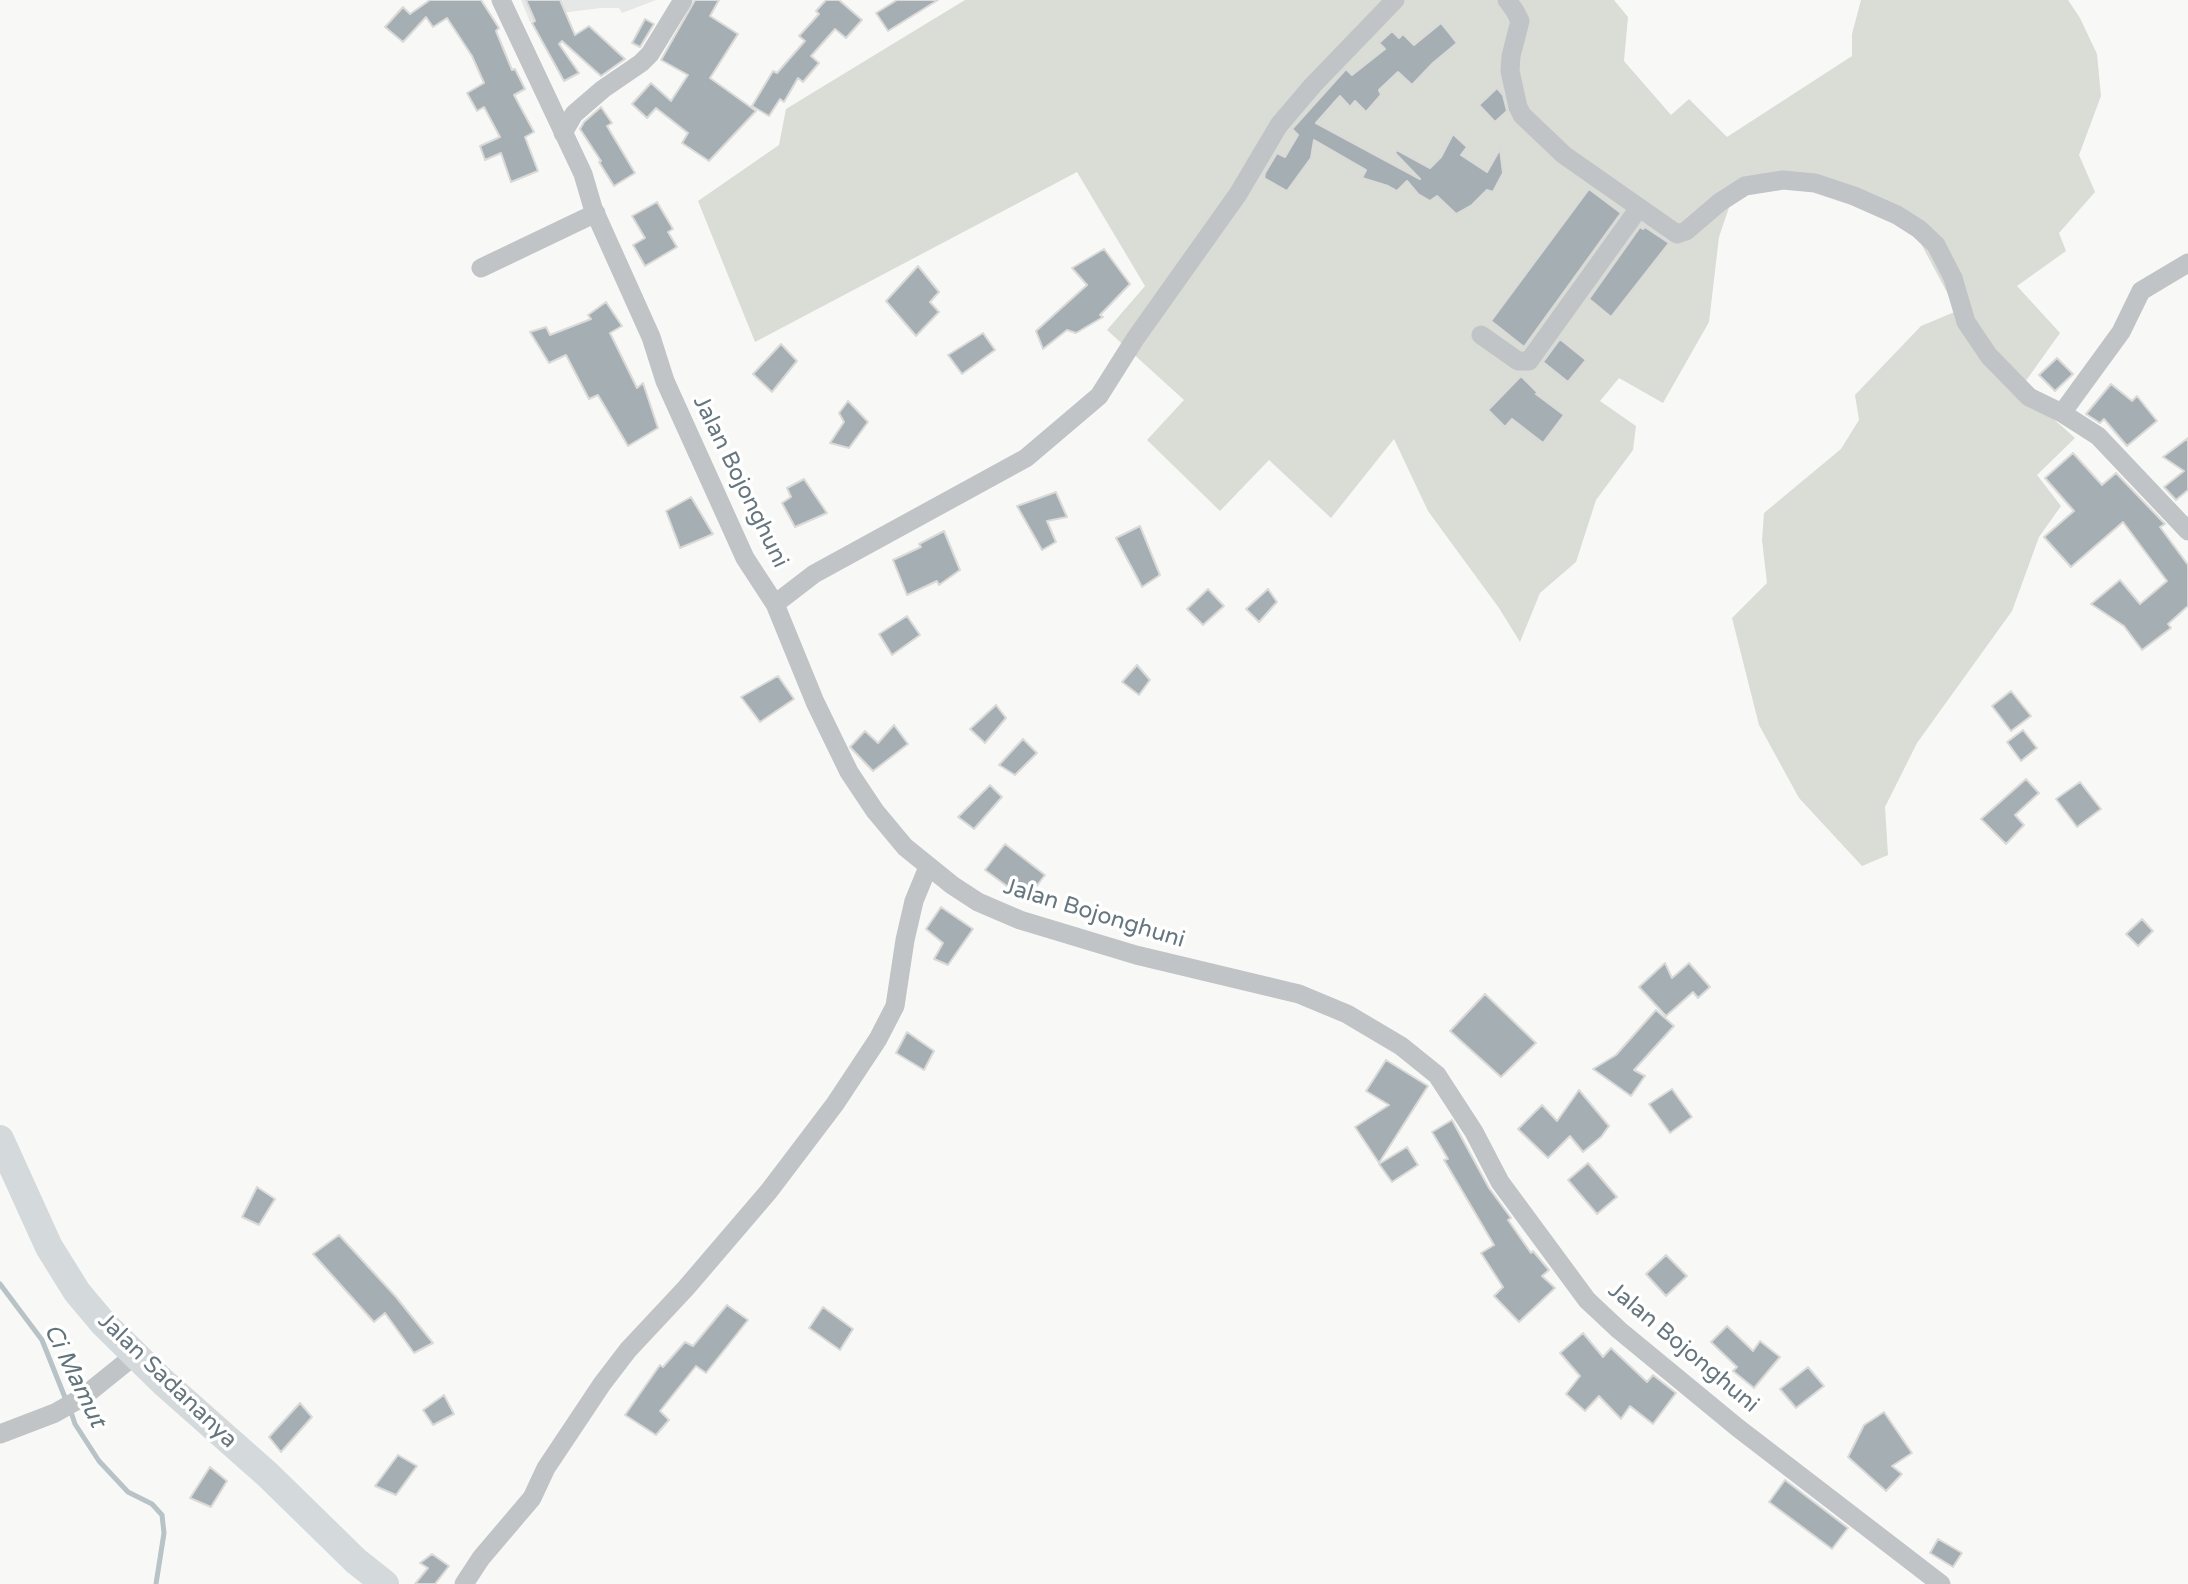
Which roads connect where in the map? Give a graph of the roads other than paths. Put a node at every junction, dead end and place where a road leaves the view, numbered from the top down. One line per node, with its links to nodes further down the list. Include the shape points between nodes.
1 (501, 0): 5 (street, Jalan Bojonghuni)
2 (683, 0): 5 (street, via 642,63 574,114)
3 (1395, 0): 13 (street, via 1279,125 1238,194 1099,396 1026,458 814,574)
4 (1507, 0): 6 (street, via 1520,22 1510,71 1522,115 1564,155)
5 (563, 133): 7 (street, Jalan Bojonghuni)
6 (1639, 208): 10 (street, via 1529,360 1518,361); 11 (street, via 1677,234 1745,186 1783,180 1815,183 1897,215 1936,245 1953,278 1966,322 1989,356 2029,397)
7 (596, 213): 9 (street); 13 (street, Jalan Bojonghuni, via 745,558)
8 (2188, 263): 11 (street, via 2141,291 2121,332)
9 (481, 268)
10 (1481, 335)
11 (2062, 412): 12 (street, via 2098,436)
12 (2188, 531)
13 (775, 604): 14 (street, Jalan Bojonghuni, via 849,772 875,811)
14 (928, 867): 19 (street, via 914,901 895,1006 878,1039 769,1191 602,1384 546,1468 532,1498); 20 (street, Jalan Bojonghuni, via 978,902 1020,920 1136,955 1300,994 1347,1014 1401,1046 1437,1075 1500,1182 1587,1300 1738,1428)
15 (0, 1139): 16 (street, Jalan Sadananya, via 49,1247 77,1292)
16 (135, 1355): 17 (street, via 79,1400); 18 (street, Jalan Sadananya)
17 (0, 1434)
18 (385, 1584)
19 (464, 1584)
20 (1941, 1584)

